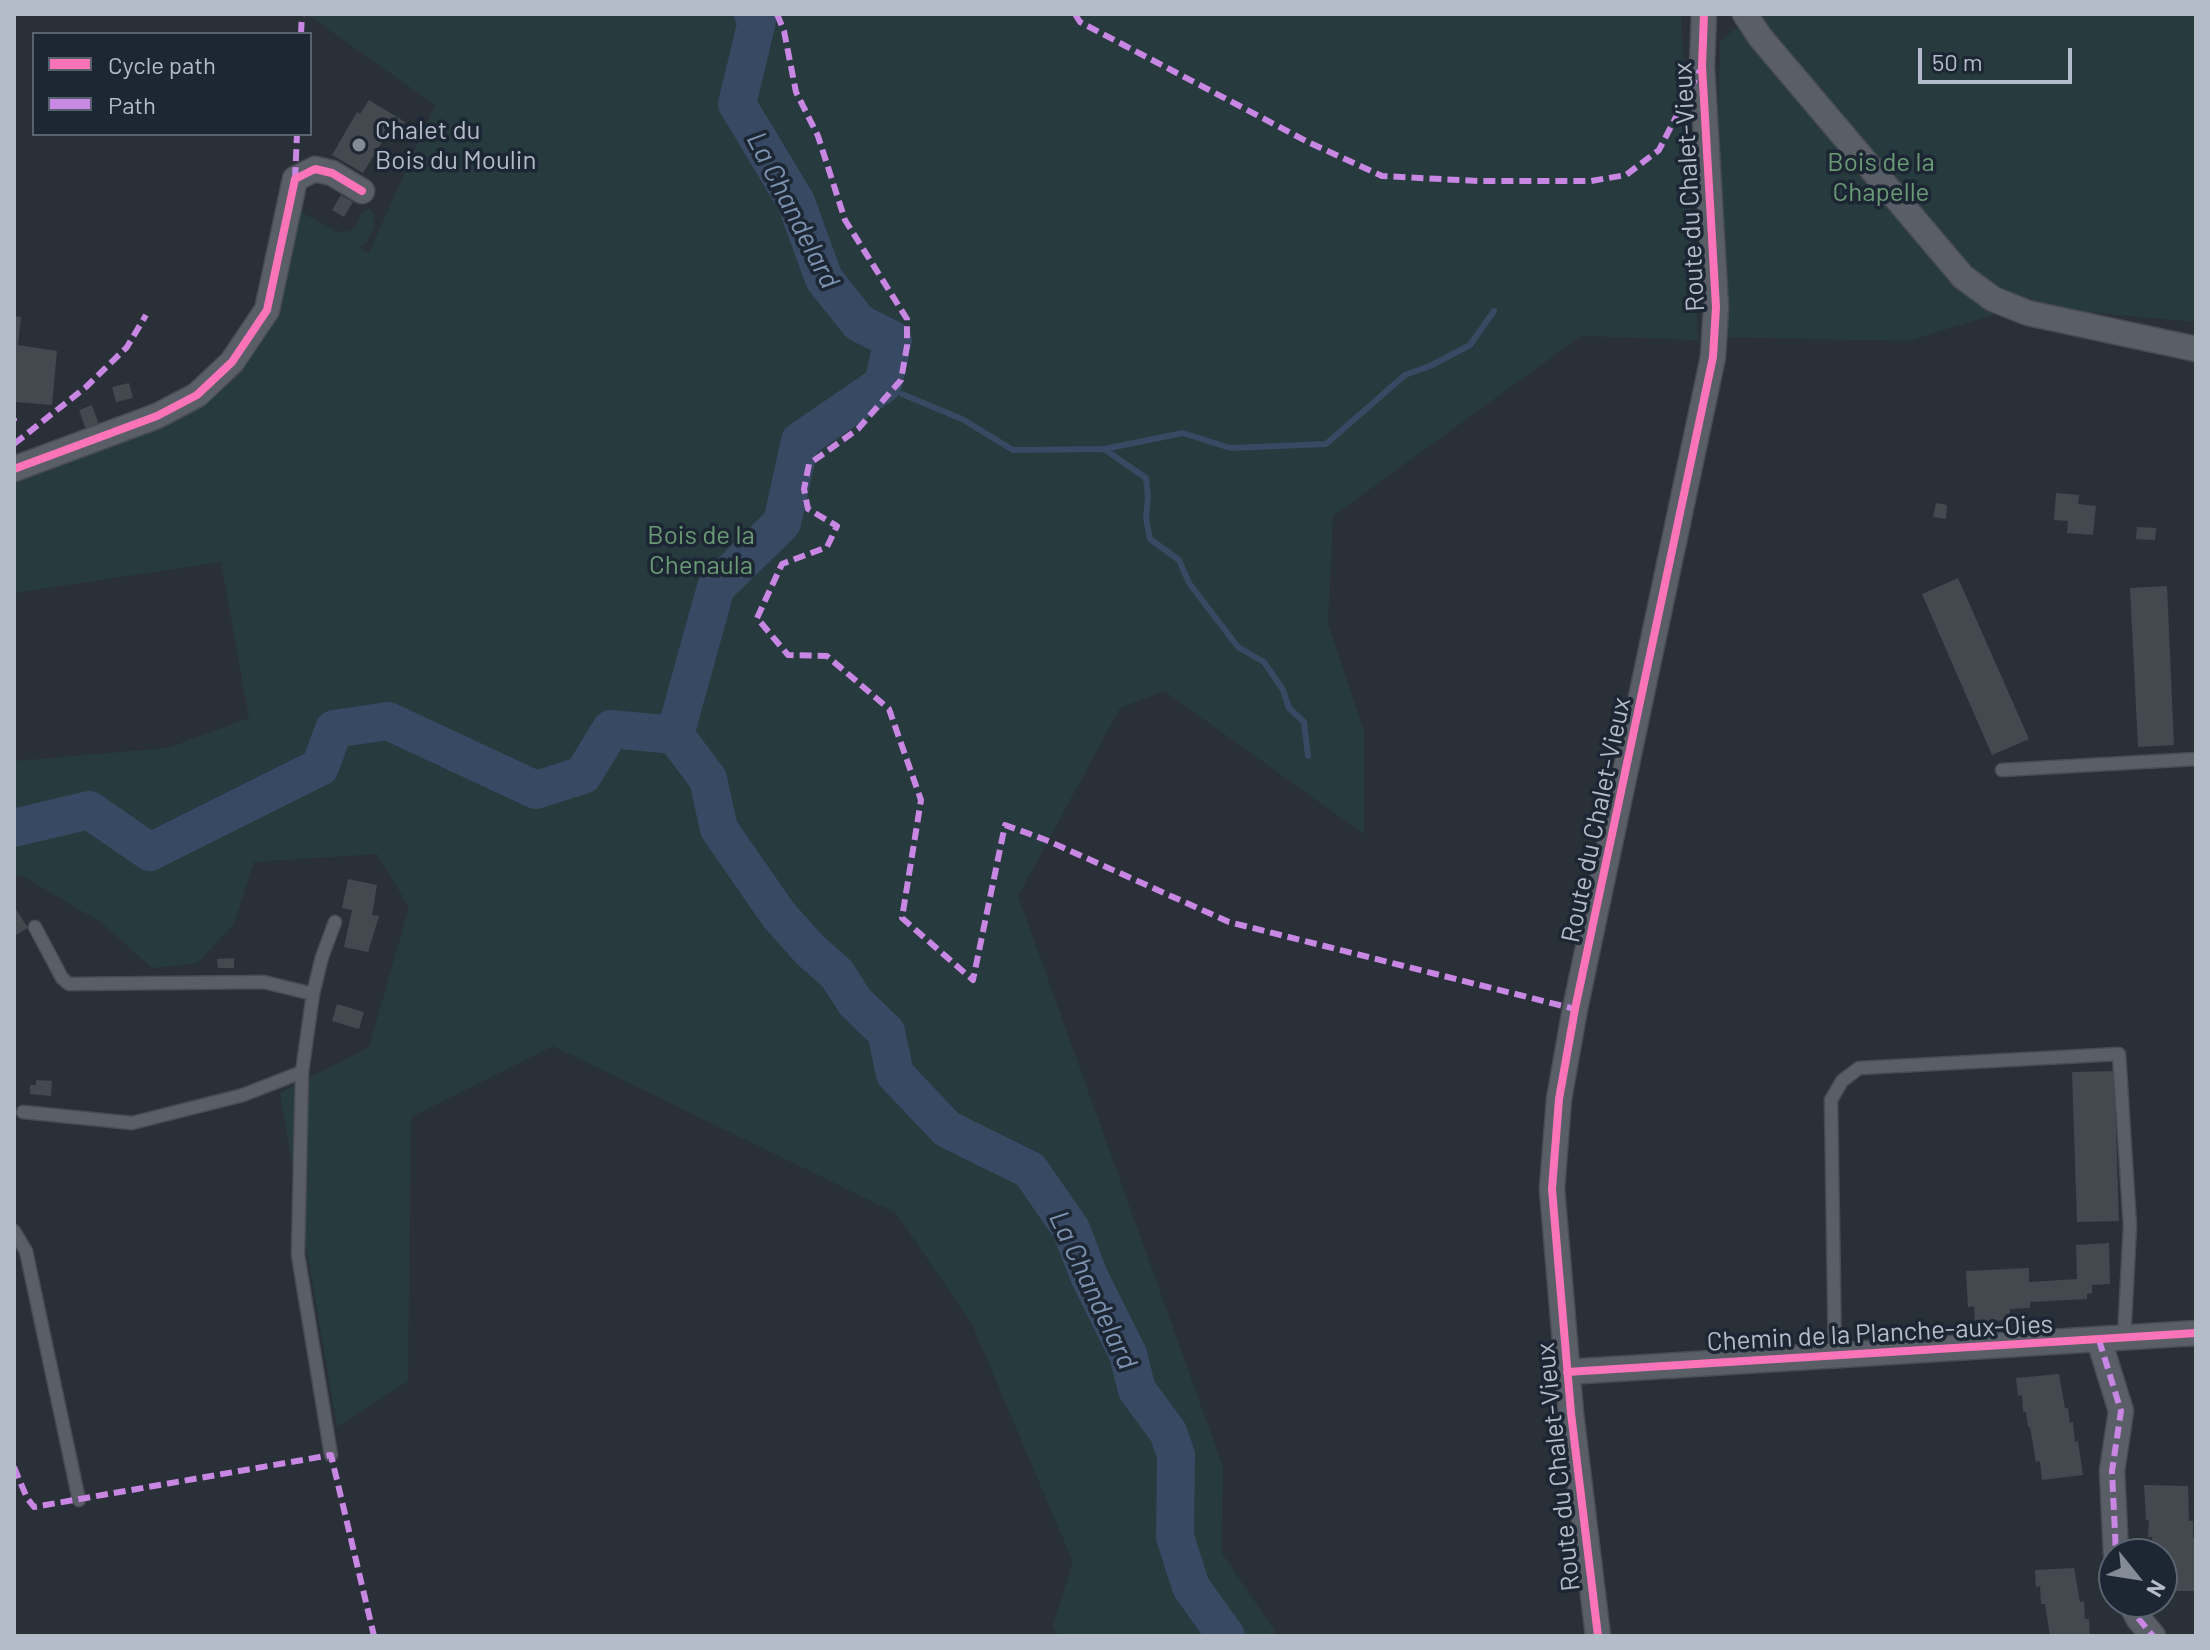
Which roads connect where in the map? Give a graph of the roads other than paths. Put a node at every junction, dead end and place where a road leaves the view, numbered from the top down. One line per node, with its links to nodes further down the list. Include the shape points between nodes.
1 (1704, 14): 18 (street, Route du Chalet-Vieux, via 1702,66 1716,307 1713,357 1559,1099 1552,1189)
2 (1745, 14): 4 (street, via 1963,277 1993,299 2028,313)
3 (362, 191): 5 (street, via 315,169 295,179 267,310 232,362 197,395 157,416)
4 (2196, 349)
5 (14, 469)
6 (2196, 759): 7 (lane)
7 (2002, 770)
8 (335, 922): 10 (lane)
9 (35, 927): 10 (lane, via 69,984 264,982)
10 (313, 994): 11 (lane)
11 (302, 1072): 12 (lane, via 243,1095 132,1123); 19 (lane, via 298,1255)
12 (23, 1112)
13 (14, 1231): 20 (lane, via 26,1251)
14 (2196, 1333): 15 (street, Chemin de la Planche-aux-Oies)
15 (2124, 1338): 16 (street, Chemin de la Planche-aux-Oies); 17 (lane, via 2130,1226 2119,1054 1859,1068 1842,1081 1831,1100)
16 (2099, 1340): 17 (street, Chemin de la Planche-aux-Oies); 21 (street, via 2121,1411 2112,1471)
17 (1835, 1357): 18 (street, Chemin de la Planche-aux-Oies)
18 (1567, 1372): 23 (street, Route du Chalet-Vieux)
19 (331, 1455)
20 (79, 1500)
21 (2115, 1538)
22 (2138, 1618): 24 (street)
23 (1598, 1636)
24 (2153, 1636)

